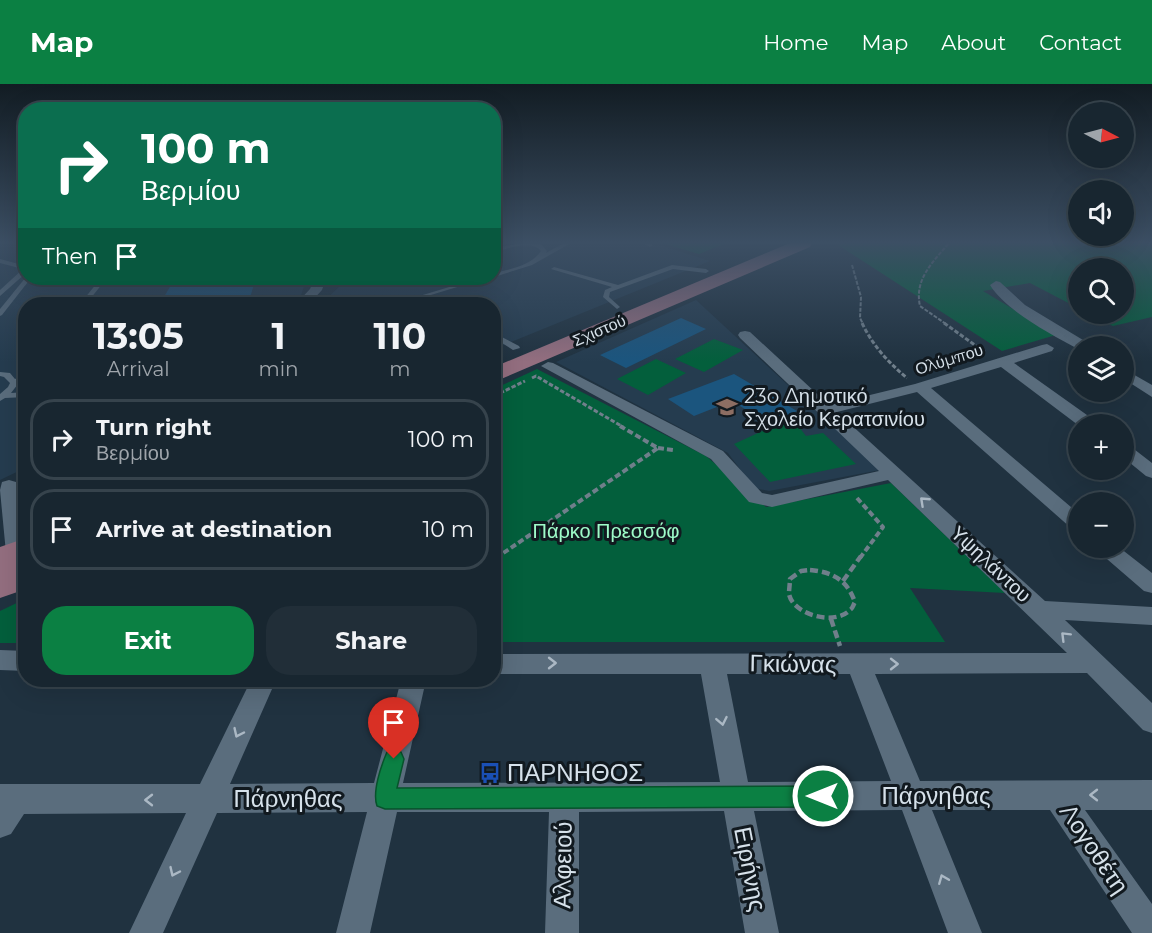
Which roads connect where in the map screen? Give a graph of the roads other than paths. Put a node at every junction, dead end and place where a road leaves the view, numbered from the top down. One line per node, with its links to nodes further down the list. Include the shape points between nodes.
1 (11, 283): 12 (lane)
2 (603, 283): 11 (lane)
3 (631, 283): 11 (lane)
4 (677, 283): 16 (main road, Σχιστού)
5 (712, 283): 27 (main road, Σχιστού)
6 (21, 285): 17 (lane)
7 (98, 285): 13 (lane)
8 (318, 285): 14 (street)
9 (460, 285): 15 (lane)
10 (996, 285): 19 (street, via 998,291)
11 (619, 287): 16 (lane, via 605,294)
12 (0, 294)
13 (89, 297)
14 (309, 297)
15 (420, 297)
16 (617, 307): 21 (main road, Σχιστού)
17 (0, 314)
18 (745, 335): 37 (street, Υψηλάντου)
19 (1068, 337)
20 (501, 339): 21 (lane)
21 (516, 348): 23 (main road, Σχιστού)
22 (1047, 348): 24 (street, Ολύμπου)
23 (501, 354)
24 (1003, 361): 33 (street, Ολύμπου); 38 (street)
25 (548, 366): 41 (street, via 717,455 756,498 772,501)
26 (1134, 370): 29 (street)
27 (501, 372)
28 (2, 374): 32 (lane)
29 (1152, 378)
30 (1134, 380): 34 (street)
31 (18, 381): 32 (lane)
32 (14, 383): 36 (lane)
33 (920, 387): 37 (street, Ολύμπου); 43 (street)
34 (1152, 392)
35 (18, 395): 36 (lane)
36 (2, 397)
37 (827, 410): 41 (street, Υψηλάντου)
38 (1075, 414)
39 (1134, 458): 40 (street)
40 (1152, 472)
41 (894, 473): 48 (street, Υψηλάντου, one-way to 41)
42 (12, 485): 45 (street)
43 (1068, 514)
44 (1119, 558): 47 (street)
45 (17, 559): 46 (main road)
46 (0, 585)
47 (1152, 585)
48 (1039, 610): 49 (street); 53 (street, Υψηλάντου, one-way to 48)
49 (1152, 616)
50 (0, 660): 51 (street)
51 (18, 661)
52 (712, 663): 54 (street, Γκιώνας, one-way to 52); 55 (street, Γκιώνας); 62 (street, Ειρήνης, one-way to 62)
53 (1093, 663): 55 (street, Γκιώνας, one-way to 53); 58 (street, Υψηλάντου)
54 (501, 664)
55 (853, 664): 61 (street)
56 (260, 687): 64 (street, one-way to 64)
57 (411, 687): 65 (street)
58 (1152, 721)
59 (1057, 795): 60 (street, Πάρνηθας, one-way to 59); 61 (street, Πάρνηθας); 72 (street, Λογοθέτη)
60 (1152, 795)
61 (910, 796): 62 (street, Πάρνηθας); 71 (street, one-way to 61)
62 (737, 797): 63 (street, Πάρνηθας); 70 (street, Ειρήνης)
63 (564, 798): 65 (street, Πάρνηθας); 69 (street, Αλφειού)
64 (207, 799): 65 (street, Πάρνηθας); 66 (street, Πάρνηθας, one-way to 66); 67 (street, one-way to 67)
65 (385, 799): 68 (street)
66 (5, 808)
67 (146, 933)
68 (353, 933)
69 (562, 933)
70 (762, 933)
71 (964, 933)
72 (1152, 933)

